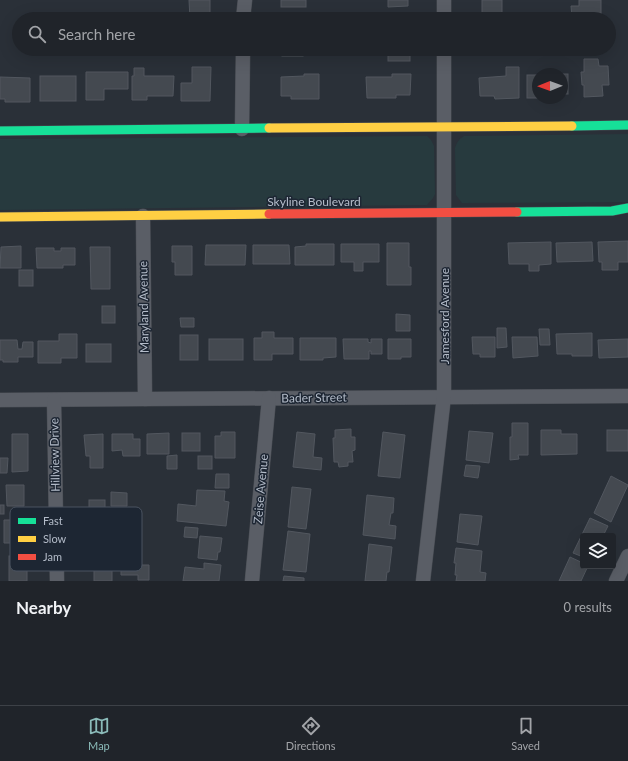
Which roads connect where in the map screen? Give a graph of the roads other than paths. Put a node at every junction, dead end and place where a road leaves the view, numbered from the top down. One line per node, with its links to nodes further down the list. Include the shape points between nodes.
1 (245, 0): 3 (street)
2 (444, 0): 4 (street)
3 (244, 12)
4 (444, 12)
5 (243, 56): 9 (street)
6 (444, 56): 8 (street, Jamesford Avenue)
7 (628, 126): 8 (street)
8 (444, 127): 9 (street); 12 (street, Jamesford Avenue)
9 (242, 129): 10 (street)
10 (0, 131)
11 (628, 208): 12 (street, Skyline Boulevard, via 612,211)
12 (444, 213): 13 (street, Skyline Boulevard); 15 (street, Jamesford Avenue)
13 (143, 216): 14 (street, Skyline Boulevard); 18 (street, Maryland Avenue)
14 (0, 217)
15 (444, 396): 16 (street, Bader Street); 17 (street, Bader Street); 26 (street, Jamesford Avenue)
16 (628, 396)
17 (269, 398): 18 (street, Bader Street); 25 (street, Zeise Avenue)
18 (145, 399): 20 (street, Bader Street)
19 (0, 400): 20 (street, Bader Street)
20 (54, 400): 21 (street, Hillview Drive)
21 (56, 507)
22 (628, 556): 27 (street)
23 (58, 571): 24 (street, Hillview Drive)
24 (58, 581)
25 (252, 581)
26 (423, 581)
27 (616, 581)

